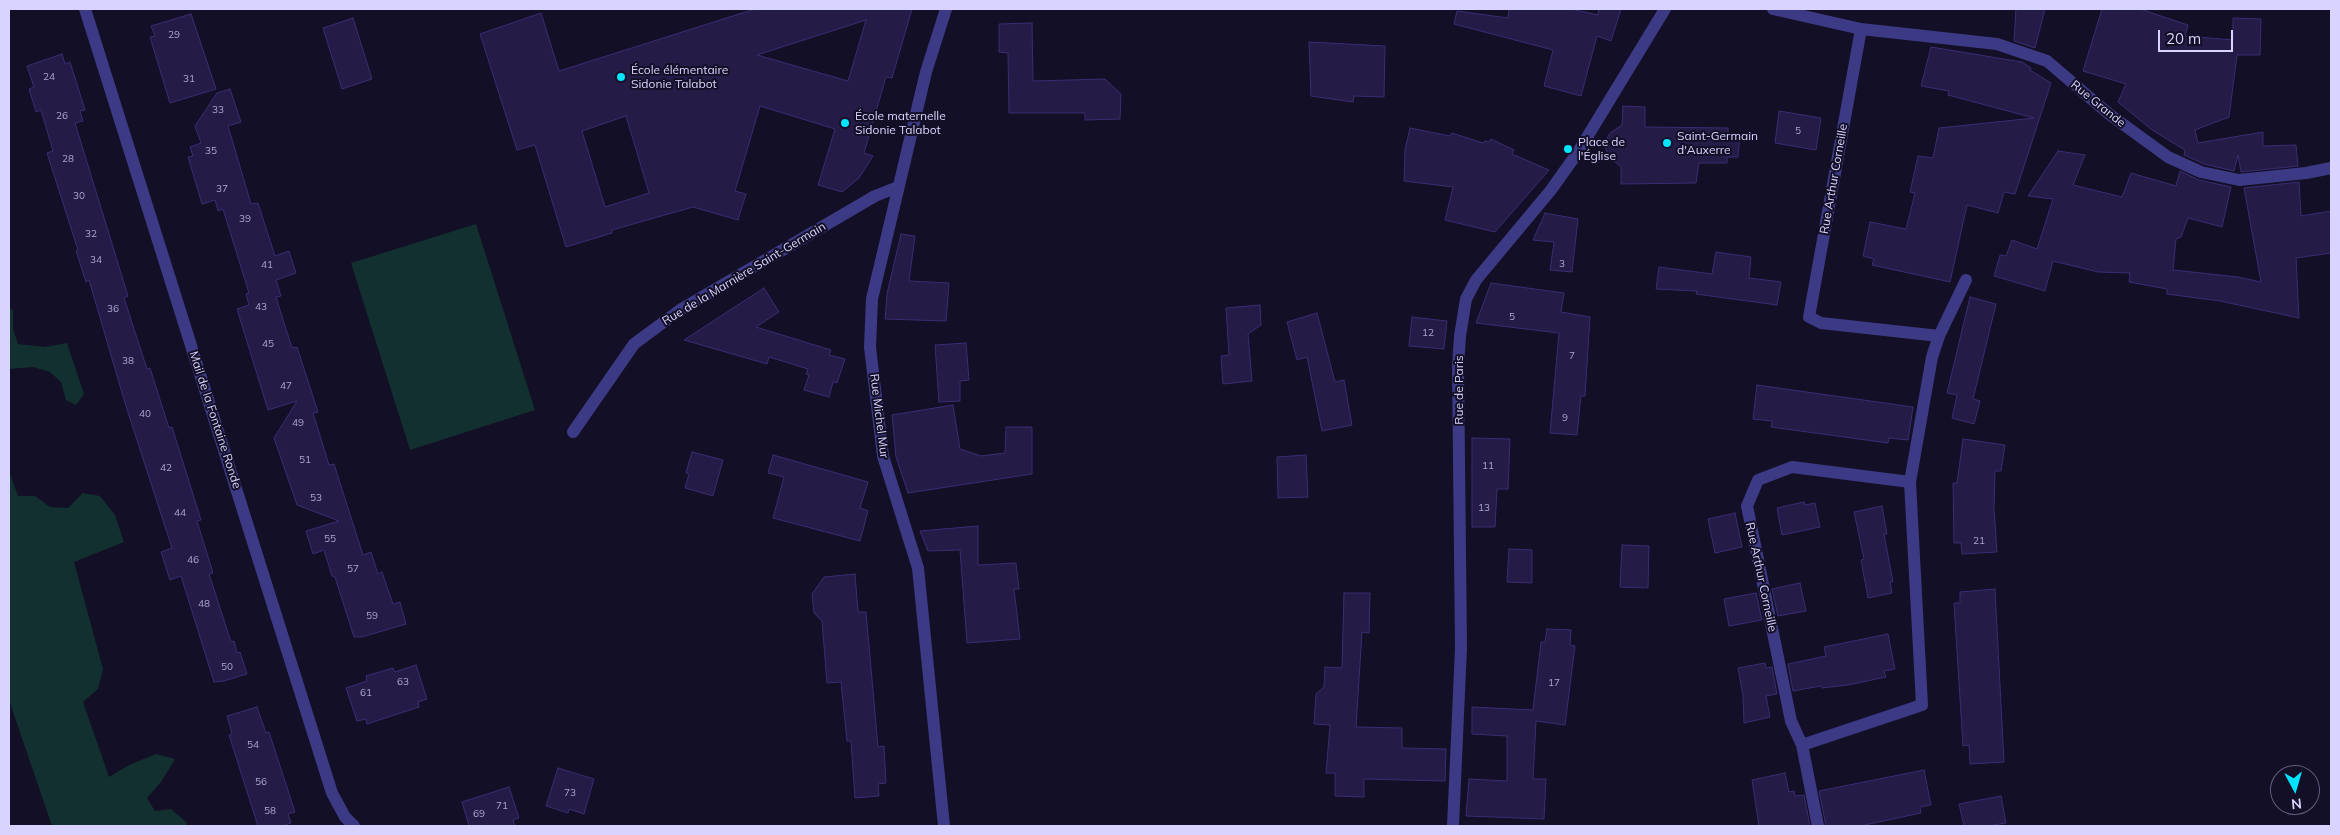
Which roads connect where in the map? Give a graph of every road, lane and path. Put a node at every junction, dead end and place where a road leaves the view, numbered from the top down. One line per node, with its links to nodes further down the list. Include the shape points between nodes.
1 (86, 9): 13 (street, Mail de la Fontaine Ronde, via 332,793)
2 (946, 9): 7 (street, Rue Michel Mur, via 926,72)
3 (1773, 9): 5 (street)
4 (1662, 12): 15 (street, Rue de Paris, via 1552,190 1487,265 1466,298 1458,366 1461,648)
5 (1861, 29): 6 (street, Rue Grande, via 1997,44 2046,61 2109,114 2168,157 2201,172 2239,180); 9 (street, Rue Arthur Corneille, via 1809,317 1821,323)
6 (2331, 168)
7 (898, 187): 10 (street, Rue de la Marnière Saint-Germain, via 875,196 680,310 634,344); 14 (street, Rue Michel Mur, via 872,299 870,346 883,456 918,568)
8 (1966, 280): 9 (street)
9 (1939, 336): 11 (street, via 1932,357)
10 (573, 432)
11 (1910, 482): 12 (street, via 1922,705); 12 (street, Rue Arthur Corneille, via 1792,467 1758,480 1747,506 1791,721)
12 (1802, 744): 16 (street, Rue Arthur Corneille)
13 (347, 823)
14 (944, 826)
15 (1453, 826)
16 (1818, 826)

